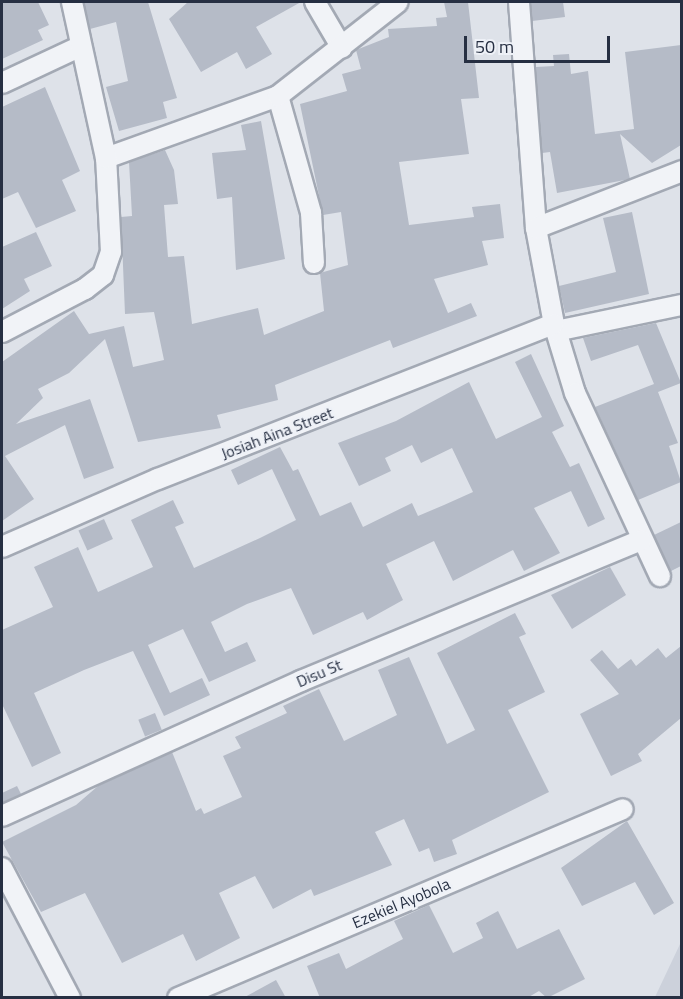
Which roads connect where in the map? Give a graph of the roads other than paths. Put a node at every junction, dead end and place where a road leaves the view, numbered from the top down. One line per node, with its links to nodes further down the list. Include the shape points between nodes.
1 (72, 2): 5 (street)
2 (315, 2): 6 (street)
3 (398, 2): 6 (street)
4 (519, 2): 11 (street)
5 (79, 47): 7 (street); 9 (street)
6 (342, 48): 8 (street)
7 (2, 83)
8 (278, 96): 9 (street); 12 (street, via 311,213)
9 (106, 158): 15 (street, via 111,252 103,275)
10 (681, 171): 11 (street)
11 (536, 228): 14 (street)
12 (314, 263)
13 (681, 305): 14 (street, Josiah Aina Street)
14 (555, 328): 16 (street, via 575,393); 17 (street, Josiah Aina Street, via 158,480)
15 (2, 332)
16 (641, 540): 18 (street); 20 (street, Disu St, via 301,681)
17 (2, 547)
18 (660, 576)
19 (623, 810): 23 (street, Ezekiel Ayobola)
20 (2, 816)
21 (2, 868): 22 (street)
22 (70, 998)
23 (178, 998)

